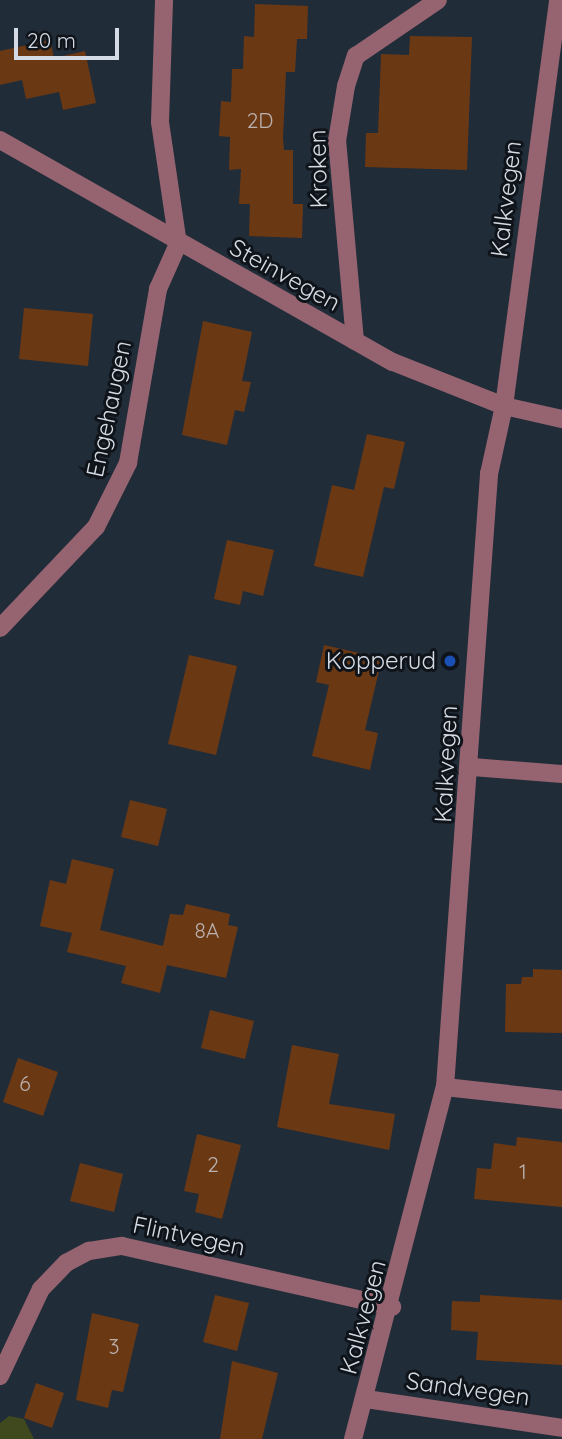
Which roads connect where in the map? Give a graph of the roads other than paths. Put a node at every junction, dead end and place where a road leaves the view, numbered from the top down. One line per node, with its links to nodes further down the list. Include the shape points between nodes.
1 (164, 0): 5 (street, via 160,122)
2 (438, 0): 6 (street, Kroken, via 356,56 346,86 337,141)
3 (558, 0): 7 (street, Kalkvegen)
4 (0, 140): 5 (street, Steinvegen)
5 (178, 244): 6 (street, Steinvegen); 9 (street, Engehaugen, via 158,289 128,463 114,499 70,556)
6 (355, 341): 7 (street, Steinvegen)
7 (504, 406): 8 (street, Steinvegen); 10 (street, Kalkvegen, via 487,500)
8 (562, 419)
9 (0, 628)
10 (472, 767): 11 (street); 12 (street, Kalkvegen)
11 (562, 774)
12 (445, 1087): 13 (street); 14 (street, Kalkvegen)
13 (562, 1100)
14 (392, 1307): 15 (street, Flintvegen, via 122,1246 89,1251 66,1263 41,1289); 16 (street, Kalkvegen)
15 (0, 1376)
16 (366, 1399): 17 (street, Sandvegen); 18 (street, Kalkvegen)
17 (562, 1428)
18 (353, 1439)

